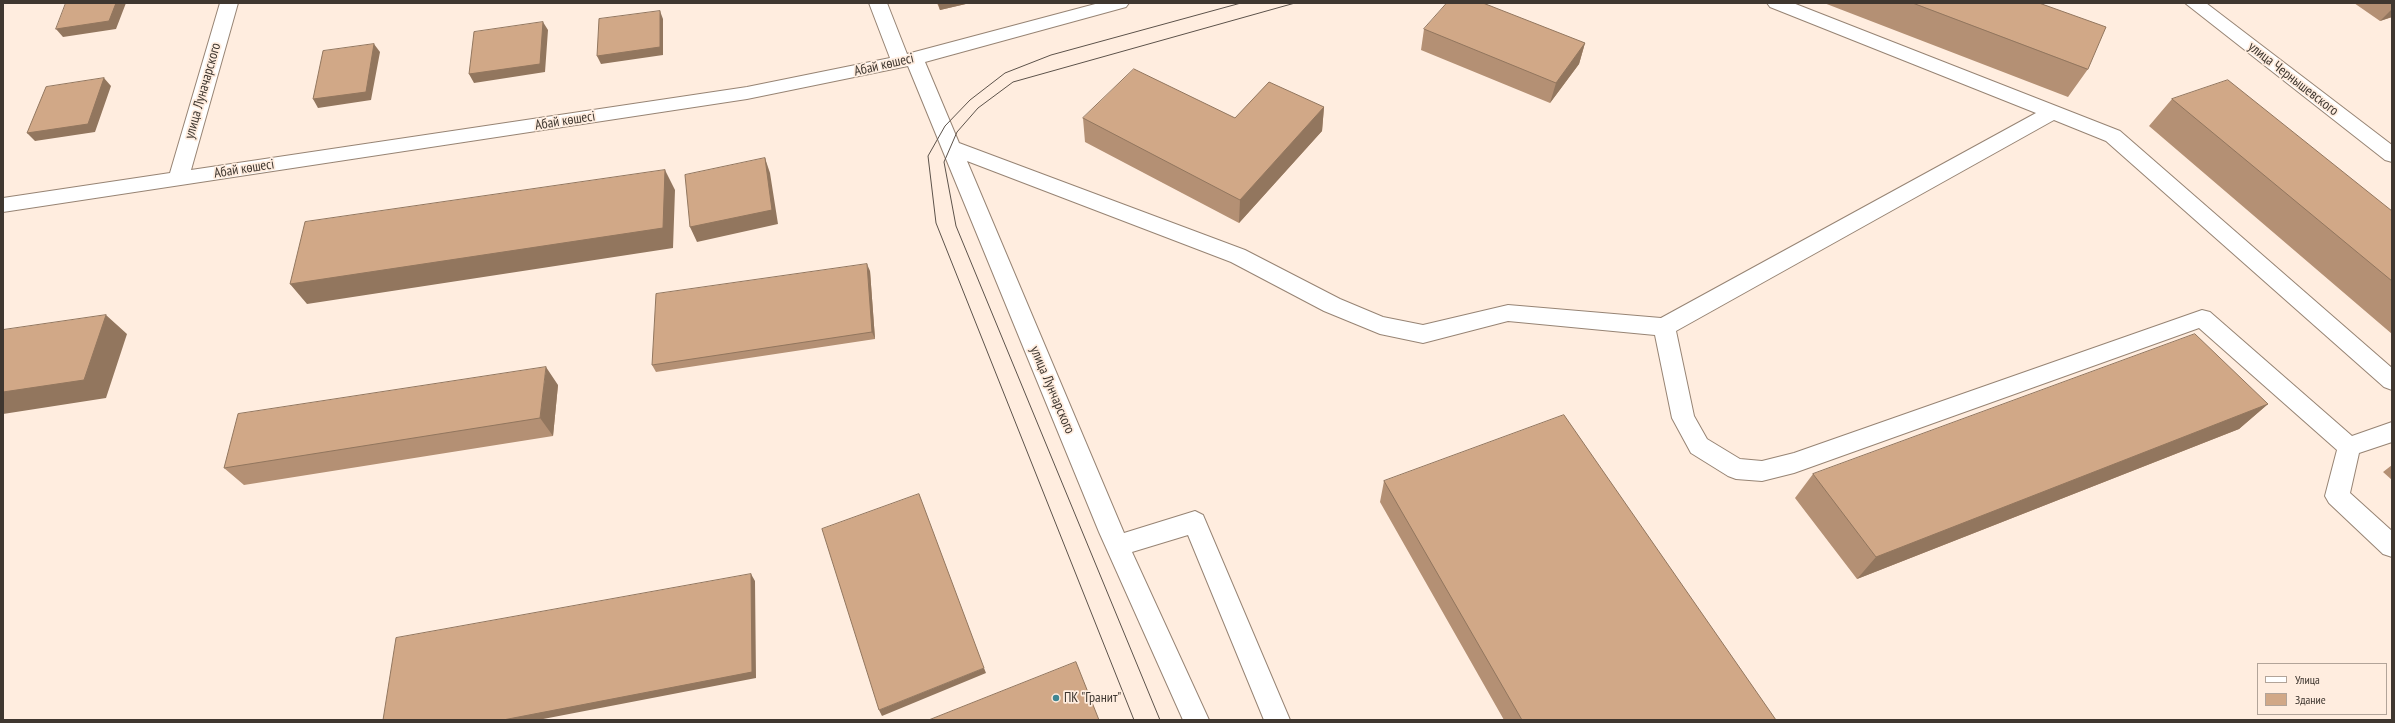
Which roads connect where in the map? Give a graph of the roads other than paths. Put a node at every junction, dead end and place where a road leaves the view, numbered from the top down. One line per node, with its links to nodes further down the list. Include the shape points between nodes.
1 (229, 3): 10 (street, улица Луначарского)
2 (878, 3): 6 (street)
3 (1120, 3): 6 (street, Абай көшесі)
4 (1776, 3): 7 (street)
5 (2194, 3): 9 (street, улица Чернышевского)
6 (907, 60): 8 (street, улица Лунчарского); 10 (street, Абай көшесі, via 747,93)
7 (2053, 112): 12 (street); 13 (street, via 2113,136)
8 (950, 147): 12 (street, via 1238,256 1332,305 1380,325 1423,334 1508,313); 16 (street, улица Лунчарского)
9 (2392, 155)
10 (178, 180): 11 (street, Абай көшесі)
11 (3, 205)
12 (1664, 327): 15 (street, via 1683,418 1699,446 1736,469 1762,471 1794,463 2202,318)
13 (2392, 380)
14 (2392, 432): 15 (street)
15 (2349, 447): 17 (street, via 2338,496)
16 (1118, 546): 18 (street, улица Лунчарского); 19 (street, via 1195,522)
17 (2392, 546)
18 (1196, 720)
19 (1278, 720)

